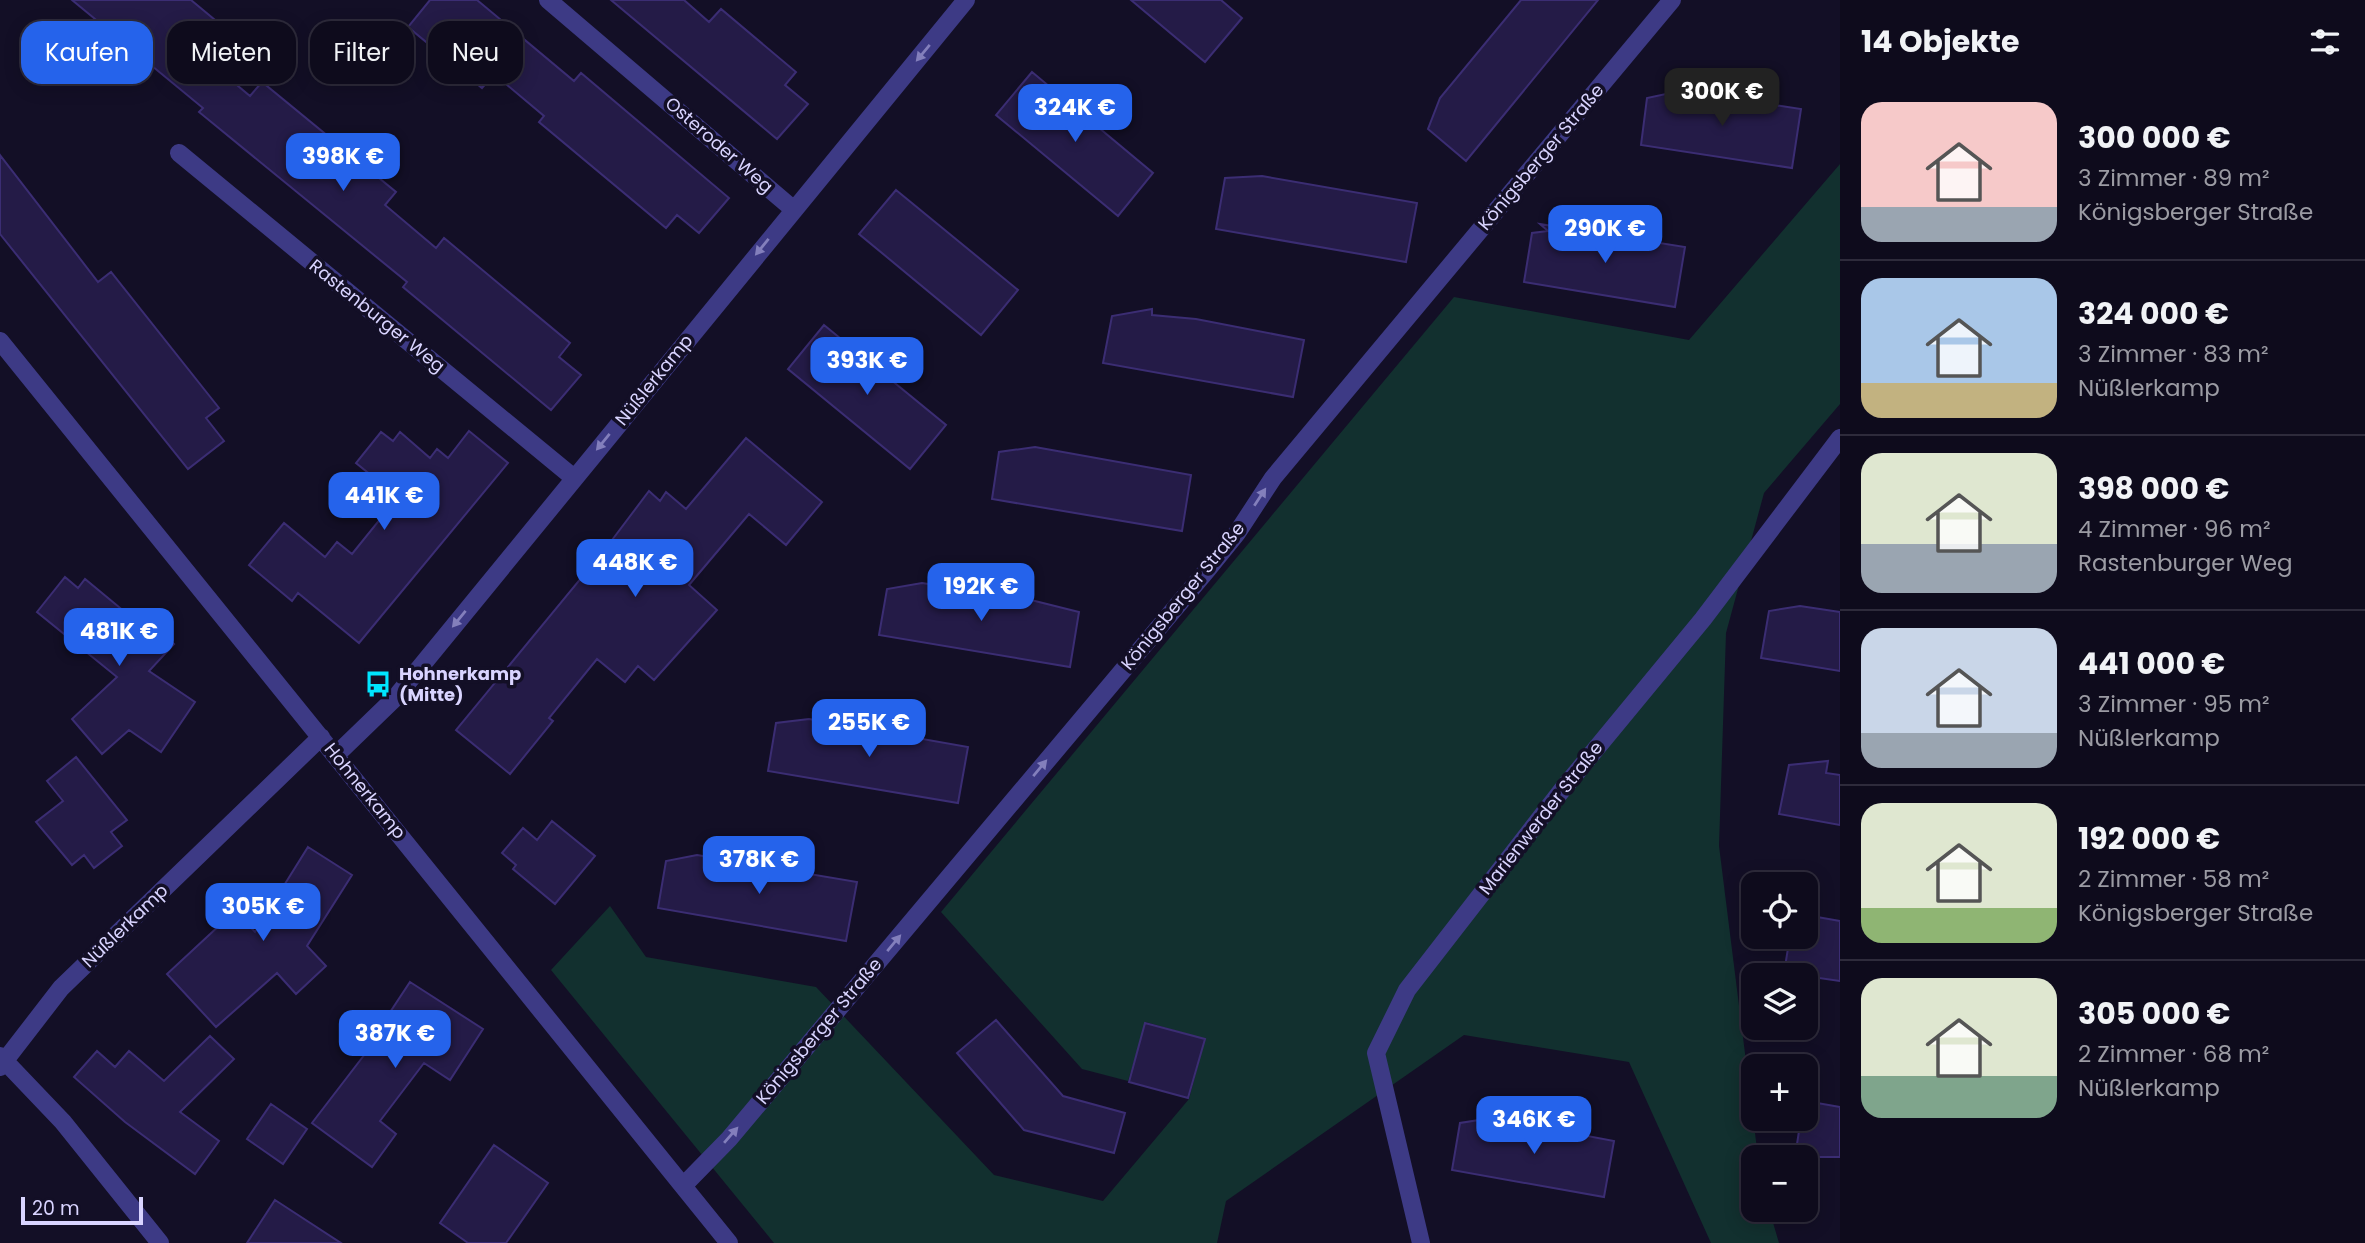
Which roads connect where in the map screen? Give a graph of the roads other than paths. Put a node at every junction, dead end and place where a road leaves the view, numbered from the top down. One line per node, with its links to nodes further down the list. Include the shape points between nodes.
1 (548, 0): 5 (street, Osteroder Weg)
2 (966, 0): 5 (street, Nüßlerkamp, one-way to 5)
3 (1672, 0): 12 (street, Königsberger Straße, one-way to 3, via 729,1139 1215,560 1273,478)
4 (179, 153): 8 (street, Rastenburger Weg)
5 (793, 209): 8 (street, Nüßlerkamp, one-way to 8)
6 (0, 341): 9 (street, Hohnerkamp)
7 (1840, 438): 15 (street, Marienwerder Straße, via 1703,619 1562,790 1407,990 1376,1053)
8 (574, 478): 10 (street, Nüßlerkamp, one-way to 10, via 395,698)
9 (321, 737): 10 (street, Hohnerkamp); 11 (street, Nüßlerkamp, via 61,988)
10 (336, 755): 12 (street, Hohnerkamp)
11 (1, 1061): 13 (street, via 63,1122)
12 (684, 1185): 14 (street, Hohnerkamp)
13 (160, 1243)
14 (729, 1243)
15 (1421, 1243)

